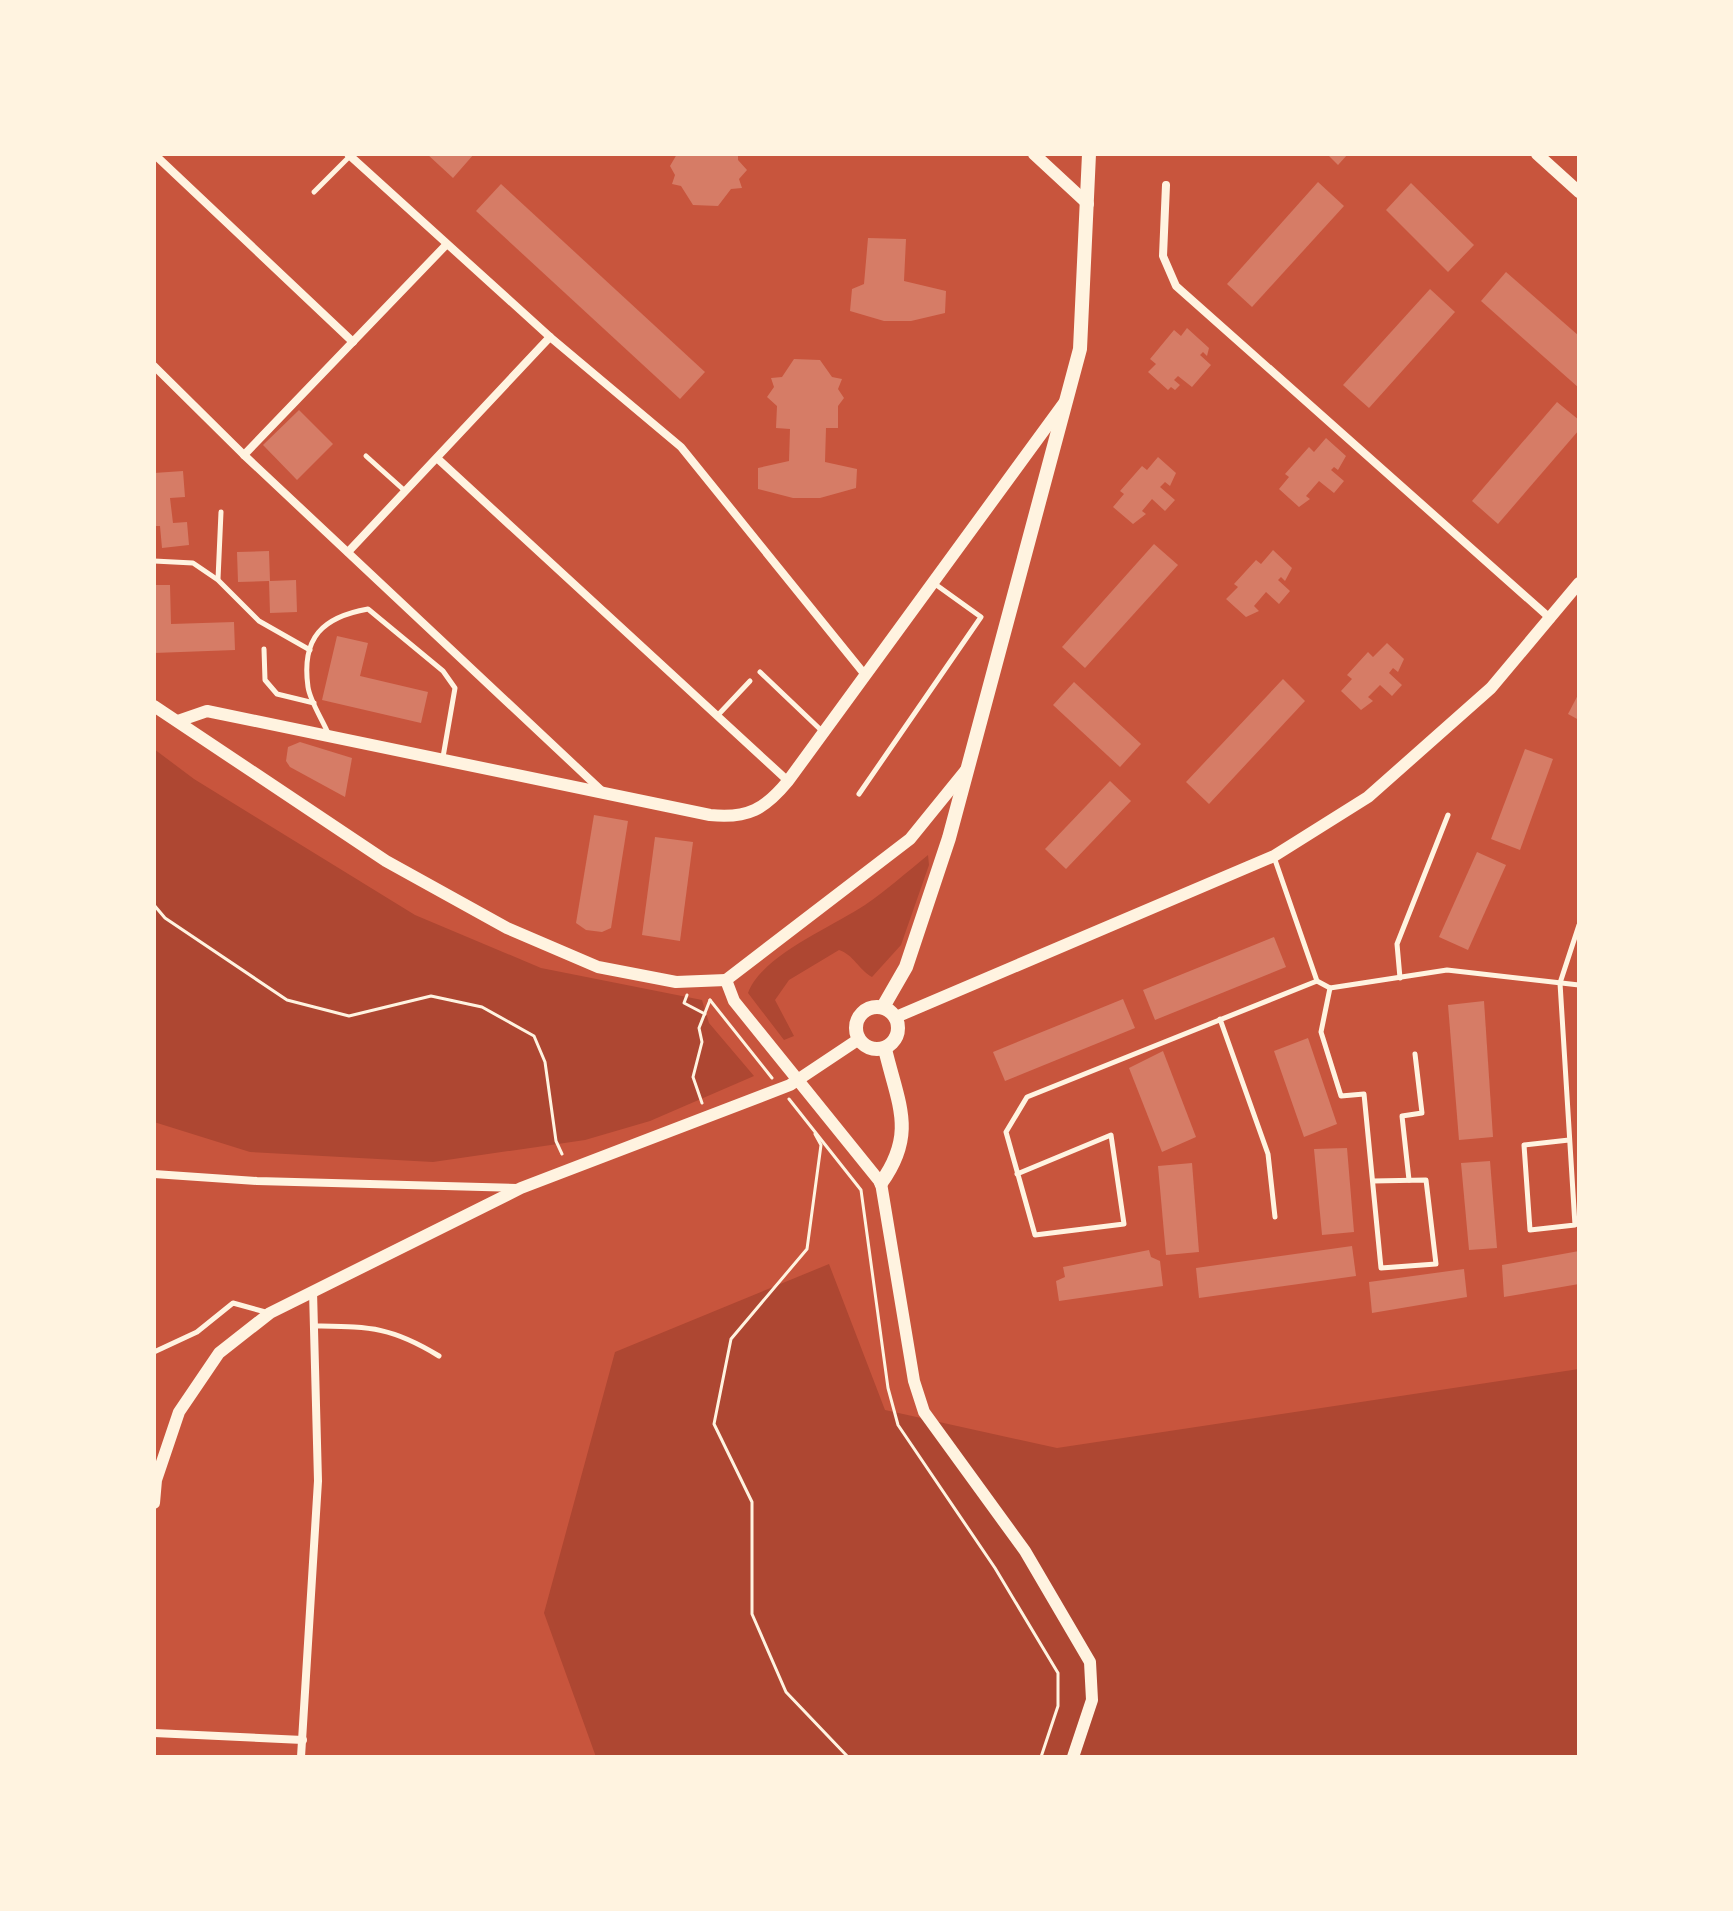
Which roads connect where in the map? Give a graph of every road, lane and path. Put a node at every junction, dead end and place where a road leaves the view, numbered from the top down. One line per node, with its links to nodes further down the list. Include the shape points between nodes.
1 (154, 154): 12 (street)
2 (1034, 154): 9 (street)
3 (1089, 154): 9 (main road)
4 (1537, 154): 8 (street)
5 (349, 155): 7 (lane); 10 (street)
6 (1166, 185): 25 (street, via 1163,256 1176,286)
7 (314, 192)
8 (1579, 192)
9 (1088, 204): 14 (main road, via 1080,349)
10 (446, 245): 11 (street); 12 (street)
11 (550, 337): 17 (street); 29 (street, via 681,447)
12 (353, 342): 15 (street)
13 (154, 366): 15 (street)
14 (1065, 401): 24 (street); 38 (main road)
15 (244, 455): 20 (street)
16 (366, 456): 18 (lane)
17 (438, 459): 18 (street); 33 (street)
18 (406, 492): 20 (street)
19 (221, 512): 22 (lane)
20 (348, 552): 40 (street)
21 (154, 561): 22 (lane, via 193,563)
22 (218, 580): 27 (lane, via 259,621)
23 (1579, 583): 25 (street)
24 (935, 584): 29 (street); 41 (lane, via 981,617)
25 (1551, 619): 43 (street, via 1491,688 1368,797)
26 (264, 649): 31 (lane, via 265,680 277,694)
27 (310, 650): 31 (lane, via 307,688); 37 (lane, via 317,630 344,614 368,609 443,671 455,688)
28 (760, 672): 35 (lane)
29 (866, 676): 35 (street)
30 (750, 681): 33 (lane)
31 (315, 704): 36 (lane)
32 (154, 706): 34 (street)
33 (717, 716): 39 (street)
34 (178, 721): 36 (street, via 207,711); 47 (street, via 386,861 507,928 598,967 676,982)
35 (824, 732): 39 (street)
36 (328, 733): 37 (street)
37 (443, 757): 40 (street)
38 (970, 765): 47 (street, via 910,839); 53 (main road, via 906,967)
39 (788, 781): 40 (street, via 769,804 752,814 730,817)
40 (602, 791)
41 (859, 794)
42 (1448, 815): 46 (lane, via 1397,944)
43 (1274, 856): 48 (lane); 56 (street)
44 (154, 905): 64 (path, via 165,918 287,1000 349,1016 431,996 482,1007 534,1036 545,1062)
45 (1579, 925): 49 (lane)
46 (1400, 978): 49 (lane, via 1447,970); 51 (lane)
47 (726, 980): 69 (street, via 734,1001)
48 (1317, 981): 51 (lane); 57 (lane)
49 (1560, 983): 50 (lane); 63 (lane)
50 (1579, 985)
51 (1330, 988): 68 (lane, via 1321,1032 1341,1096 1364,1094)
52 (687, 995): 55 (path, via 684,1003)
53 (883, 1007): 56 (main road); 58 (main road, via 864,1012 857,1022)
54 (720, 1013): 55 (path, via 710,1000)
55 (705, 1014): 61 (path, via 693,1077)
56 (896, 1017): 59 (main road, via 896,1034)
57 (1220, 1019): 66 (lane, via 1027,1097 1006,1132); 71 (lane, via 1268,1154)
58 (859, 1039): 59 (main road, via 875,1050); 70 (street, via 790,1085)
59 (885, 1049): 69 (main road, via 904,1131 898,1160)
60 (1415, 1054): 67 (lane, via 1422,1113 1402,1116)
61 (702, 1103)
62 (799, 1103): 82 (path, via 821,1145 807,1249 731,1339 714,1424 752,1502 752,1614 786,1692)
63 (1569, 1140): 63 (lane, via 1575,1225 1530,1230 1524,1145)
64 (562, 1154)
65 (154, 1174): 70 (street)
66 (1017, 1174): 66 (lane, via 1035,1235 1124,1224 1111,1135)
67 (1409, 1180): 68 (lane); 68 (lane, via 1426,1180 1436,1264 1381,1268)
68 (1373, 1181)
69 (881, 1183): 83 (street, via 914,1381 924,1412 1025,1551 1090,1662 1092,1700)
70 (521, 1188): 72 (street)
71 (1275, 1217)
72 (313, 1291): 73 (street); 74 (street)
73 (270, 1313): 75 (lane, via 233,1303 197,1332); 77 (street, via 219,1353 179,1412)
74 (314, 1326): 76 (lane, via 379,1327); 80 (street, via 318,1481)
75 (154, 1352)
76 (439, 1356)
77 (155, 1480): 78 (street)
78 (154, 1503)
79 (154, 1733): 80 (street)
80 (303, 1740): 81 (street)
81 (301, 1757)
82 (848, 1757)
83 (1073, 1757)

